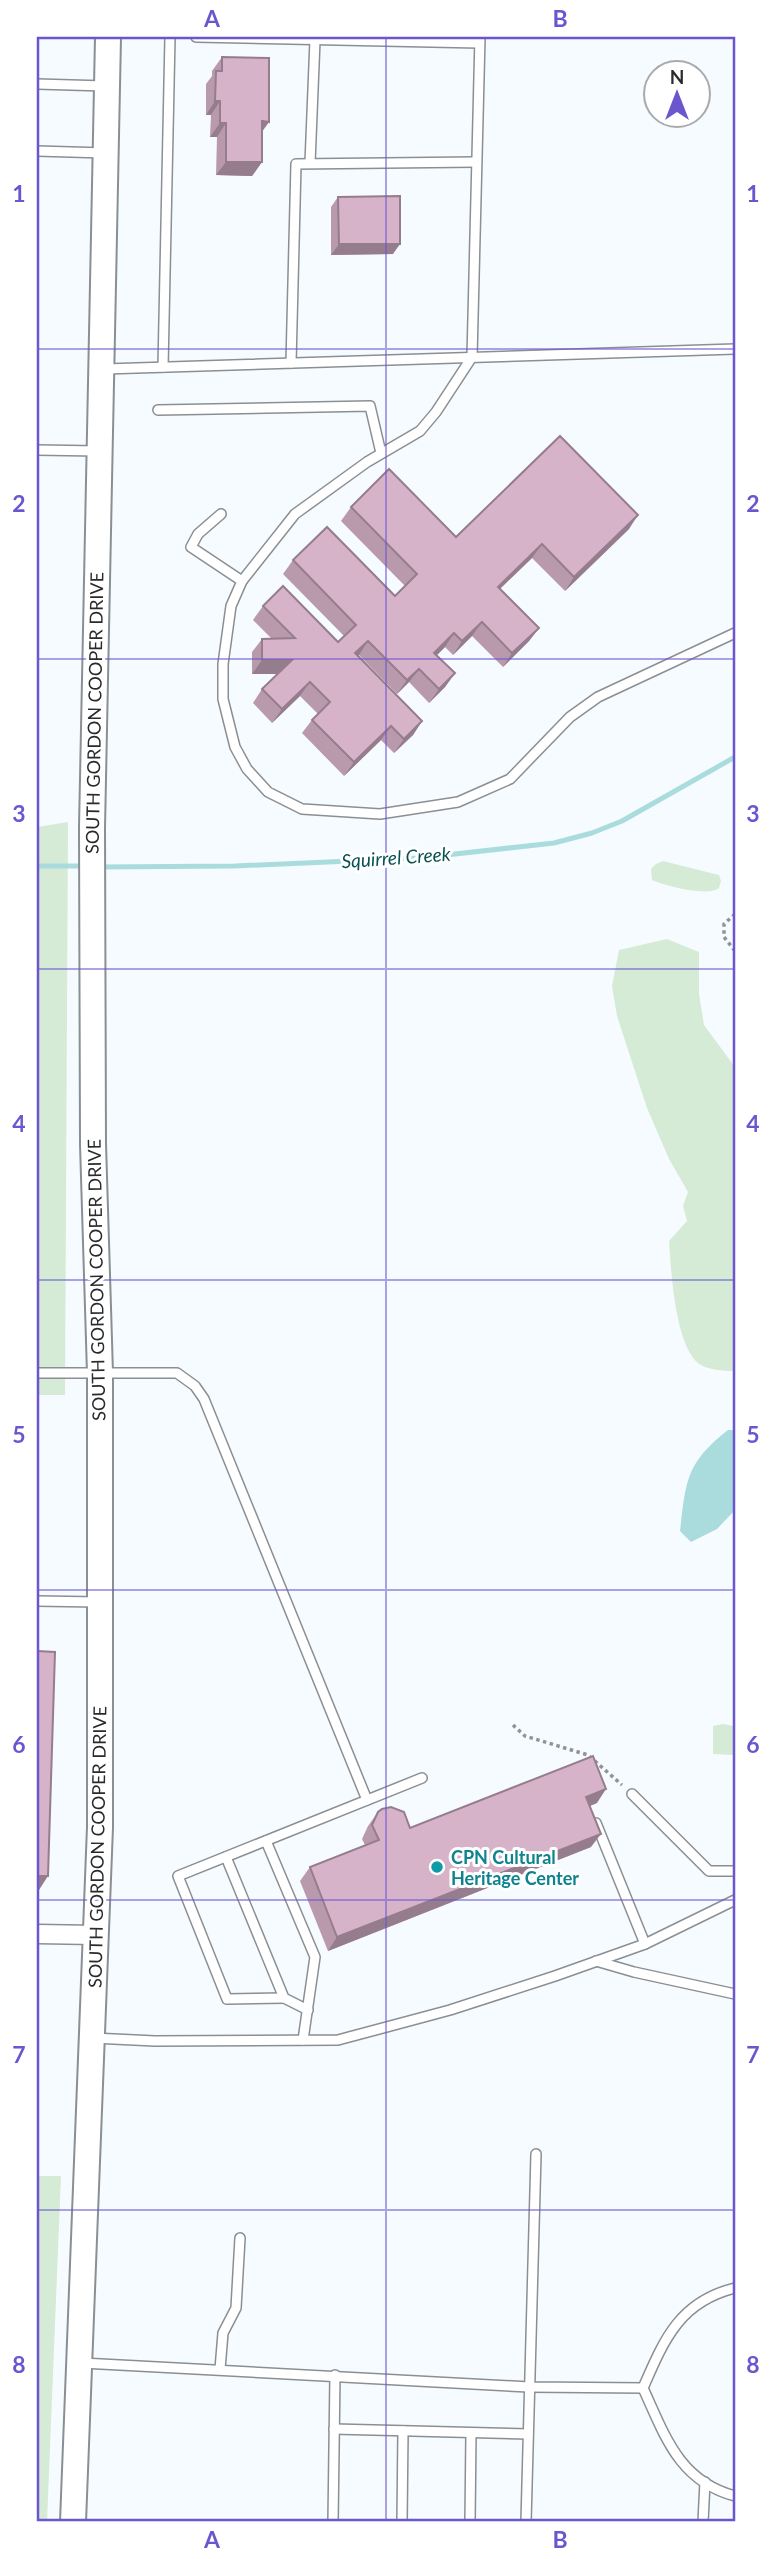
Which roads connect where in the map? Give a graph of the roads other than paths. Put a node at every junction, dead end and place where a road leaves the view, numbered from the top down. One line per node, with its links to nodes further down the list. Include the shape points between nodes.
1 (108, 37): 7 (main road, SOUTH GORDON COOPER DRIVE)
2 (170, 37): 15 (lane)
3 (196, 37): 4 (lane)
4 (315, 40): 5 (lane); 11 (lane)
5 (479, 40): 10 (lane)
6 (37, 84): 7 (lane)
7 (107, 86): 9 (main road, SOUTH GORDON COOPER DRIVE)
8 (37, 150): 9 (lane)
9 (105, 153): 16 (main road, SOUTH GORDON COOPER DRIVE)
10 (476, 162): 11 (lane); 13 (lane)
11 (310, 163): 14 (lane, via 296,164)
12 (735, 349): 13 (lane)
13 (472, 357): 14 (lane); 20 (lane, via 420,431)
14 (291, 362): 15 (lane)
15 (163, 367): 16 (lane)
16 (99, 369): 19 (main road, SOUTH GORDON COOPER DRIVE)
17 (158, 410): 20 (lane, via 370,406)
18 (37, 450): 19 (lane)
19 (98, 451): 25 (main road, SOUTH GORDON COOPER DRIVE, via 92,888)
20 (381, 453): 22 (lane, via 296,514)
21 (220, 514): 22 (lane, via 191,547)
22 (242, 581): 23 (lane, via 230,606 223,664 223,699 235,747 268,792 302,809 380,814 458,802 510,779 570,717 598,696)
23 (735, 633)
24 (37, 1373): 25 (lane)
25 (100, 1373): 27 (main road, SOUTH GORDON COOPER DRIVE); 30 (lane, via 177,1373 204,1399)
26 (37, 1601): 27 (lane)
27 (100, 1602): 37 (main road, SOUTH GORDON COOPER DRIVE)
28 (422, 1778): 30 (lane)
29 (632, 1794): 34 (lane, via 709,1871)
30 (368, 1800): 32 (lane)
31 (594, 1818): 38 (lane)
32 (266, 1841): 33 (lane); 42 (lane, via 315,1957)
33 (226, 1857): 41 (lane); 41 (lane, via 178,1876 227,1999)
34 (735, 1871)
35 (735, 1900): 38 (lane)
36 (37, 1934): 37 (street)
37 (96, 1936): 43 (main road, SOUTH GORDON COOPER DRIVE)
38 (645, 1944): 39 (lane)
39 (596, 1961): 40 (lane); 44 (lane, via 369,2033 338,2040)
40 (735, 1994)
41 (284, 1998): 42 (lane)
42 (308, 2010): 44 (lane)
43 (92, 2038): 44 (lane); 48 (main road, SOUTH GORDON COOPER DRIVE)
44 (303, 2040)
45 (536, 2154): 51 (lane)
46 (240, 2238): 49 (lane, via 236,2308 223,2333)
47 (735, 2288): 52 (lane, via 691,2307 664,2341)
48 (80, 2363): 49 (lane); 59 (main road, SOUTH GORDON COOPER DRIVE)
49 (220, 2369): 50 (lane)
50 (335, 2375): 51 (lane); 53 (lane)
51 (529, 2387): 52 (lane); 56 (lane)
52 (643, 2388): 57 (lane, via 670,2447 690,2473)
53 (334, 2429): 54 (lane); 60 (lane)
54 (403, 2431): 55 (lane); 61 (lane)
55 (471, 2433): 56 (lane); 62 (lane)
56 (528, 2434): 63 (lane)
57 (705, 2482): 58 (lane); 64 (lane)
58 (735, 2496)
59 (73, 2522)
60 (333, 2522)
61 (402, 2522)
62 (470, 2522)
63 (526, 2522)
64 (703, 2522)

